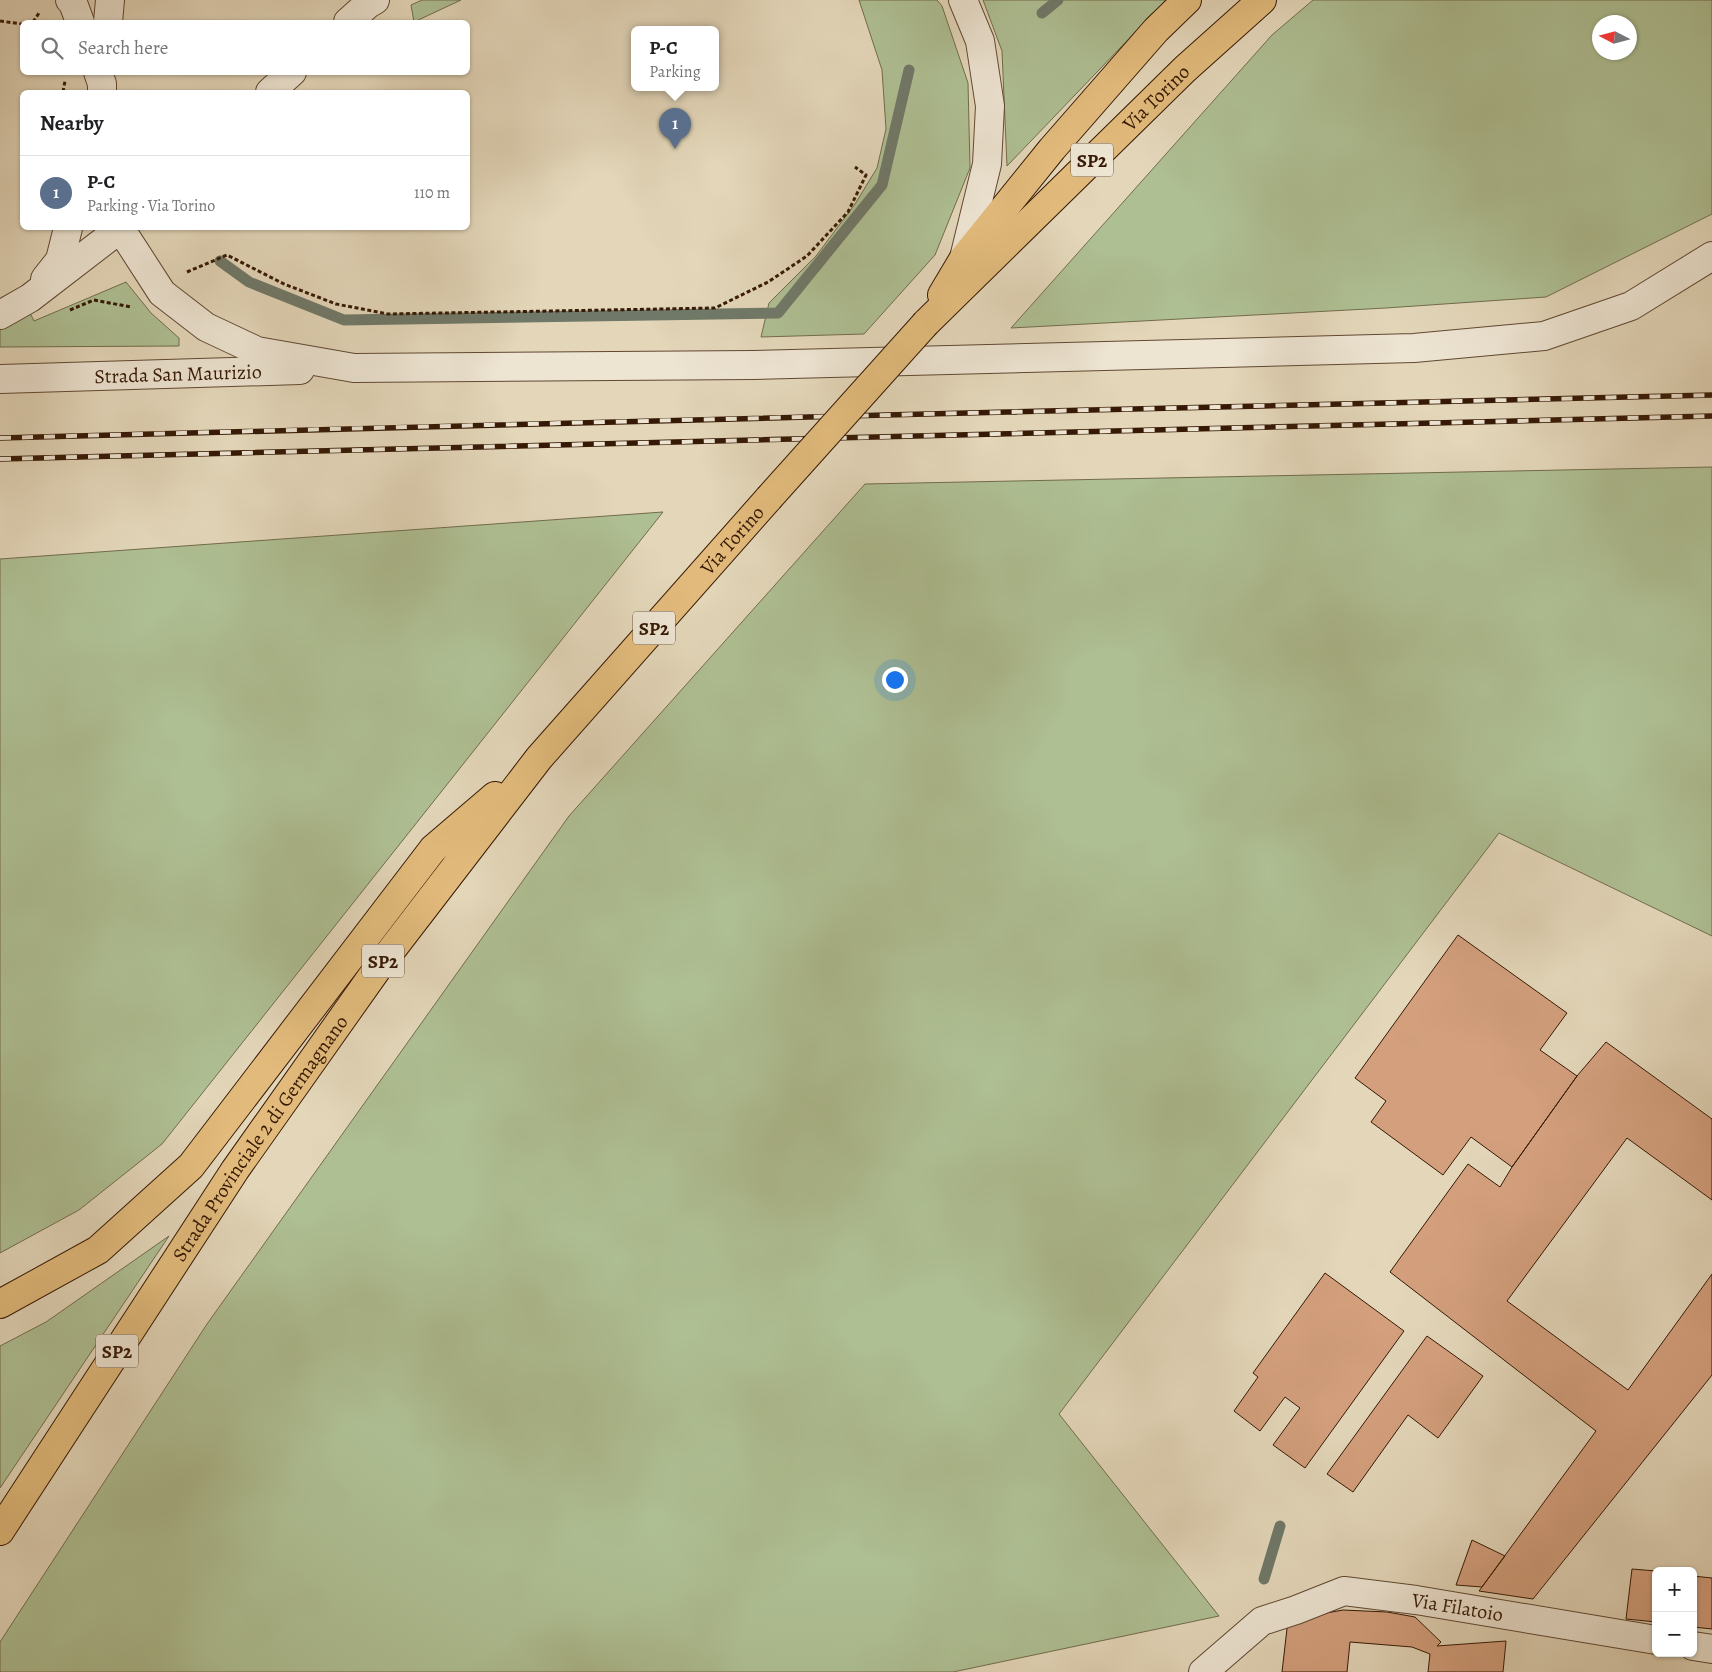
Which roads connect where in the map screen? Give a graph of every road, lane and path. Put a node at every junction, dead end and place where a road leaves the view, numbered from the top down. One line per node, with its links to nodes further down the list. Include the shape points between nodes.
1 (70, 0): 7 (street)
2 (110, 0): 8 (street)
3 (376, 0): 9 (street)
4 (963, 0): 21 (street, via 980,41 990,106 987,164)
5 (1187, 0): 21 (main road, Via Torino / SP2, via 1156,30 1052,149)
6 (1262, 0): 26 (main road, Via Torino / SP2, via 1185,68)
7 (79, 20)
8 (108, 20)
9 (350, 20)
10 (0, 21): 11 (path)
11 (20, 24)
12 (289, 75): 15 (street)
13 (65, 79): 14 (path)
14 (63, 90)
15 (272, 90)
16 (855, 167): 22 (path, via 866,175 848,212 808,256 768,282 715,308 388,314 336,304 284,284 227,255 181,275)
17 (68, 230): 23 (street, via 60,260)
18 (118, 230): 23 (street)
19 (122, 230): 22 (street)
20 (1712, 256): 27 (street, via 1631,306 1544,336 1414,348 753,365)
21 (964, 258): 26 (main road, Via Torino / SP2)
22 (162, 293): 24 (path, via 140,309 94,300); 27 (street, via 206,327 257,351)
23 (30, 298): 25 (street)
24 (68, 312)
25 (0, 315)
26 (926, 322): 29 (main road, Via Torino / SP2, bridge)
27 (354, 368): 28 (street, Strada San Maurizio)
28 (0, 380)
29 (539, 758): 30 (main road, via 434,849 191,1166 98,1250); 31 (main road, Strada Provinciale 2 di Germagnano / SP2, via 380,965 235,1170)
30 (0, 1304)
31 (0, 1531)
32 (1652, 1639): 35 (street, Via Filatoio, via 1344,1591 1262,1621)
33 (1697, 1647): 34 (street)
34 (1712, 1649)
35 (1203, 1672)

